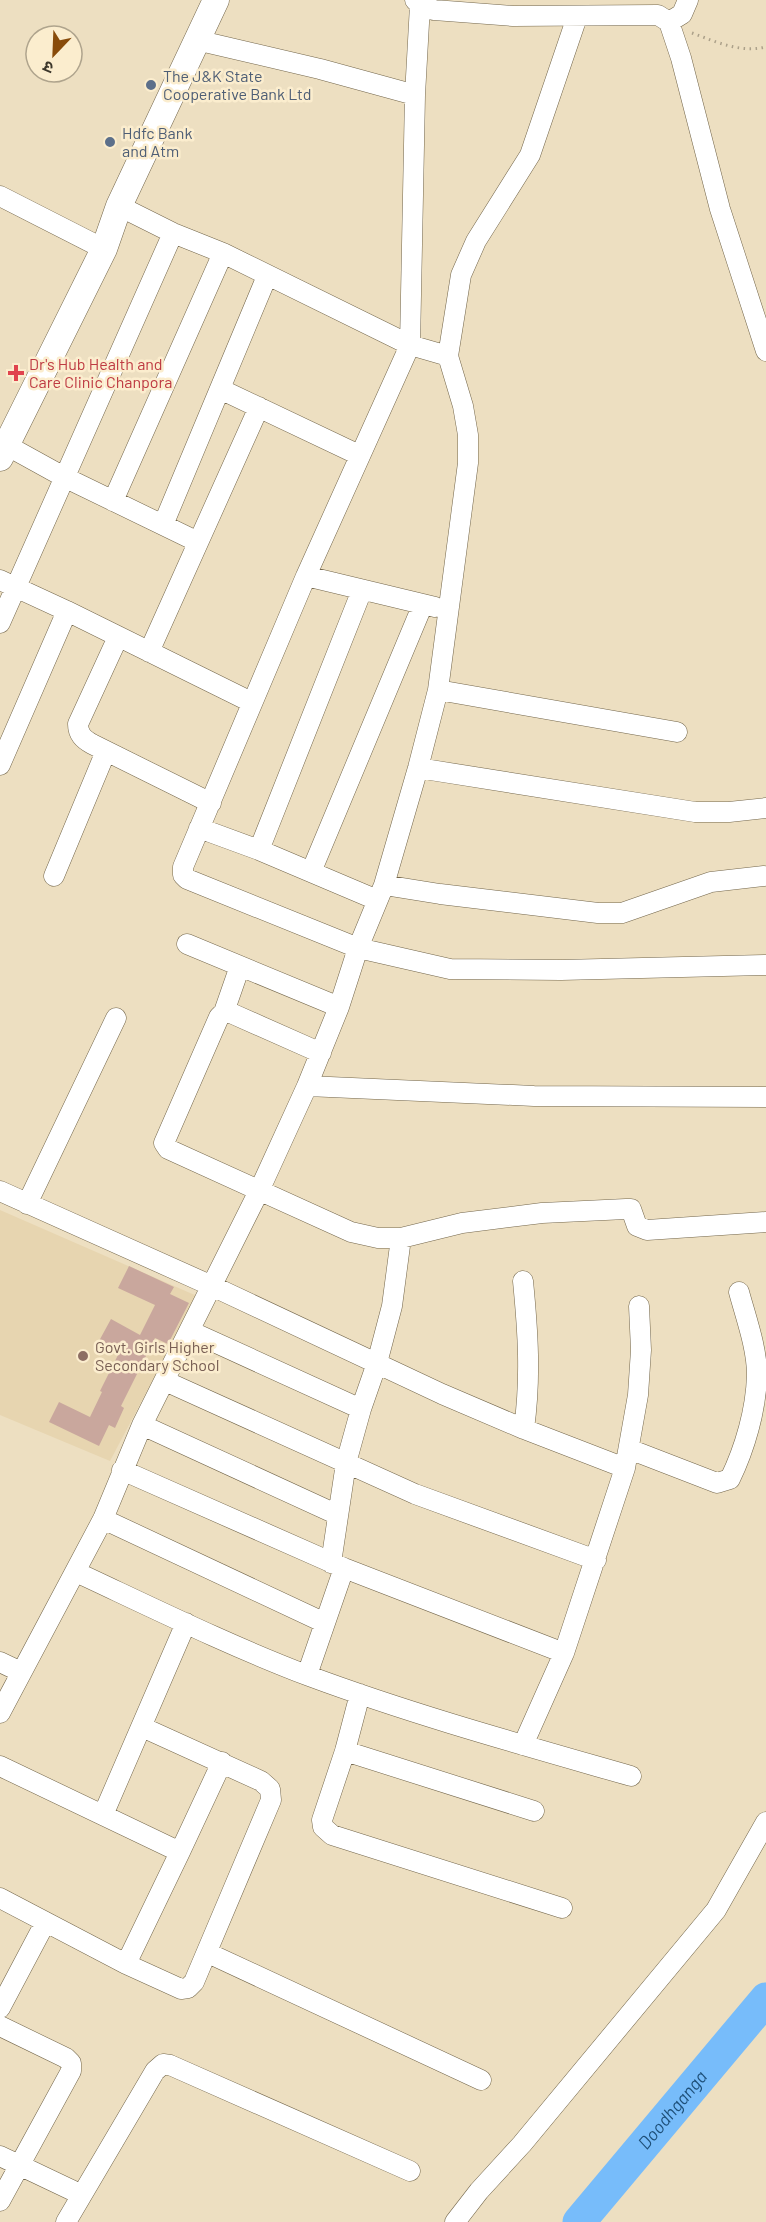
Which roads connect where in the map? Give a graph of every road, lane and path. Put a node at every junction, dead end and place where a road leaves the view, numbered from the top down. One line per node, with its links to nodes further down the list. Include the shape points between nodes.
1 (216, 0): 6 (main road)
2 (688, 0): 5 (street)
3 (417, 2): 4 (street, via 434,10); 8 (street)
4 (577, 17): 5 (street, via 658,15); 17 (street, via 530,156 476,241 461,275)
5 (671, 25): 7 (path, via 726,46 750,51); 16 (street, via 720,209)
6 (196, 40): 8 (street); 10 (main road)
7 (766, 47)
8 (415, 95): 15 (street)
9 (0, 196): 12 (street)
10 (119, 206): 11 (street); 12 (main road)
11 (173, 232): 13 (street); 22 (street)
12 (104, 249): 20 (main road)
13 (223, 253): 14 (street); 23 (street)
14 (267, 276): 15 (street); 18 (street)
15 (410, 345): 17 (street); 21 (street)
16 (766, 351)
17 (448, 356): 30 (street, via 463,406 468,463)
18 (220, 389): 19 (street); 24 (street)
19 (259, 407): 21 (street); 25 (street)
20 (3, 451): 22 (street)
21 (359, 455): 26 (street)
22 (64, 477): 23 (street); 27 (street)
23 (113, 501): 24 (street)
24 (163, 525): 25 (street)
25 (198, 542): 34 (street)
26 (306, 576): 28 (street); 36 (street)
27 (8, 584): 31 (street); 32 (street)
28 (362, 590): 29 (street); 44 (street)
29 (423, 604): 30 (street); 45 (street)
30 (448, 609): 35 (street)
31 (67, 611): 33 (street); 39 (street)
32 (0, 623)
33 (118, 637): 34 (street); 38 (street, via 78,724 83,740)
34 (149, 652): 36 (street)
35 (438, 690): 37 (street); 40 (street)
36 (251, 702): 41 (street)
37 (677, 732)
38 (106, 752): 41 (street); 46 (street)
39 (0, 765)
40 (418, 768): 42 (street, via 695,812); 48 (street)
41 (210, 803): 43 (street)
42 (766, 808)
43 (200, 828): 44 (street); 50 (street, via 183,867 187,879)
44 (259, 850): 45 (street)
45 (310, 872): 48 (street)
46 (54, 876)
47 (764, 876): 48 (street, via 696,886 622,913)
48 (380, 892): 50 (street)
49 (187, 944): 52 (street)
50 (358, 948): 51 (street, via 450,969); 53 (street)
51 (766, 965)
52 (240, 966): 53 (street); 54 (street)
53 (339, 1007): 56 (street)
54 (224, 1012): 56 (street); 60 (street, via 164,1143 168,1149)
55 (116, 1018): 61 (street)
56 (321, 1053): 57 (street)
57 (307, 1086): 58 (street, via 534,1096); 60 (street)
58 (766, 1097)
59 (0, 1191): 61 (street)
60 (259, 1191): 63 (street, via 351,1232); 65 (street)
61 (27, 1204): 65 (street)
62 (766, 1222): 63 (street, via 646,1230 637,1226 631,1209 595,1210 462,1223)
63 (401, 1238): 69 (street, via 392,1306)
64 (523, 1281): 73 (street, via 529,1385)
65 (212, 1286): 68 (street); 69 (street)
66 (739, 1292): 74 (street, via 757,1373 752,1413 730,1479 717,1483)
67 (639, 1306): 74 (street, via 638,1395)
68 (190, 1331): 70 (street); 71 (street)
69 (377, 1363): 71 (street); 73 (street)
70 (165, 1381): 72 (street); 75 (street)
71 (361, 1409): 75 (street)
72 (142, 1425): 76 (street); 77 (street)
73 (524, 1429): 74 (street)
74 (627, 1459): 79 (street)
75 (346, 1463): 77 (street); 79 (street, via 415,1494)
76 (122, 1470): 78 (street); 80 (street)
77 (338, 1515): 80 (street)
78 (103, 1519): 81 (street); 83 (street)
79 (596, 1560): 84 (street)
80 (337, 1566): 83 (street); 84 (street)
81 (76, 1572): 82 (street); 86 (street)
82 (186, 1623): 87 (street); 90 (street)
83 (325, 1623): 87 (street)
84 (564, 1653): 91 (street)
85 (0, 1662): 86 (street)
86 (21, 1672): 89 (street)
87 (307, 1675): 88 (street)
88 (360, 1694): 91 (street); 92 (street)
89 (0, 1713)
90 (141, 1727): 93 (street); 97 (street)
91 (523, 1745): 95 (street)
92 (345, 1751): 96 (street); 101 (street, via 322,1820 323,1827 332,1835)
93 (222, 1762): 99 (street); 103 (street, via 261,1781 270,1789 270,1800)
94 (0, 1766): 97 (street)
95 (631, 1776)
96 (534, 1811)
97 (103, 1815): 99 (street)
98 (766, 1822): 114 (street, via 716,1910)
99 (180, 1852): 104 (street)
100 (0, 1898): 102 (street)
101 (562, 1908)
102 (45, 1923): 104 (street); 105 (street)
103 (208, 1953): 104 (street, via 194,1982 181,1989); 107 (street)
104 (126, 1964)
105 (0, 2008)
106 (0, 2026): 109 (street, via 71,2063 71,2071)
107 (481, 2080)
108 (0, 2156): 109 (street)
109 (20, 2166): 111 (street); 112 (street)
110 (410, 2171): 111 (street, via 163,2064 155,2071)
111 (82, 2195): 113 (street)
112 (0, 2201)
113 (66, 2222)
114 (455, 2222)

